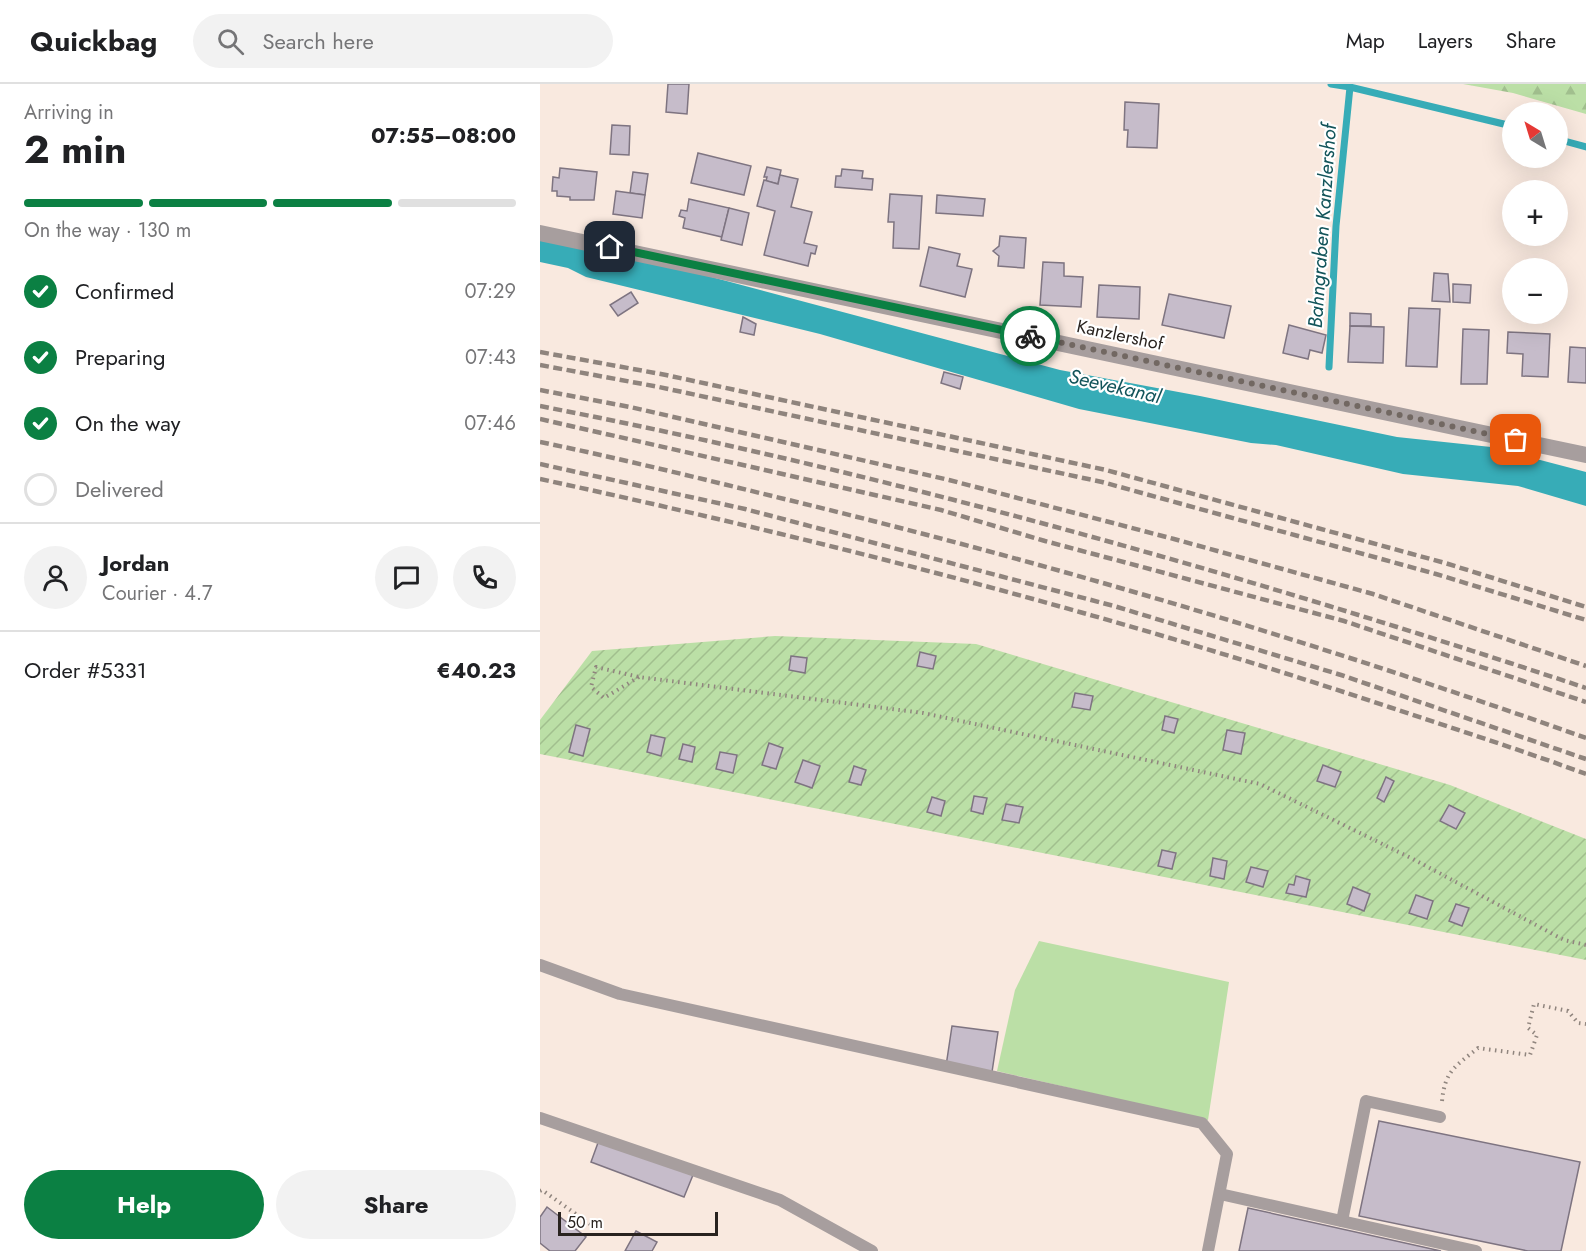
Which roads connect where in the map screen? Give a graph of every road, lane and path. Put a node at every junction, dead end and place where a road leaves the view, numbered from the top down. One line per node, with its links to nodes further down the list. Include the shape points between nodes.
1 (540, 233): 2 (street, Kanzlershof)
2 (1586, 455)
3 (639, 677): 3 (path, via 596,667 591,687 604,698); 4 (path, via 923,713 1260,784 1413,859 1564,940)
4 (1586, 945)
5 (540, 965): 10 (lane, via 620,994 1202,1123 1227,1154)
6 (1586, 1024): 7 (path, via 1578,1023 1568,1011 1534,1004 1527,1028 1537,1035 1530,1055 1478,1048 1449,1071)
7 (1440, 1117): 11 (lane, via 1366,1101)
8 (540, 1118): 13 (lane, via 780,1200)
9 (540, 1191): 12 (path)
10 (1220, 1194): 11 (lane); 14 (lane)
11 (1342, 1221): 15 (lane)
12 (590, 1224)
13 (872, 1251)
14 (1208, 1251)
15 (1476, 1251)

